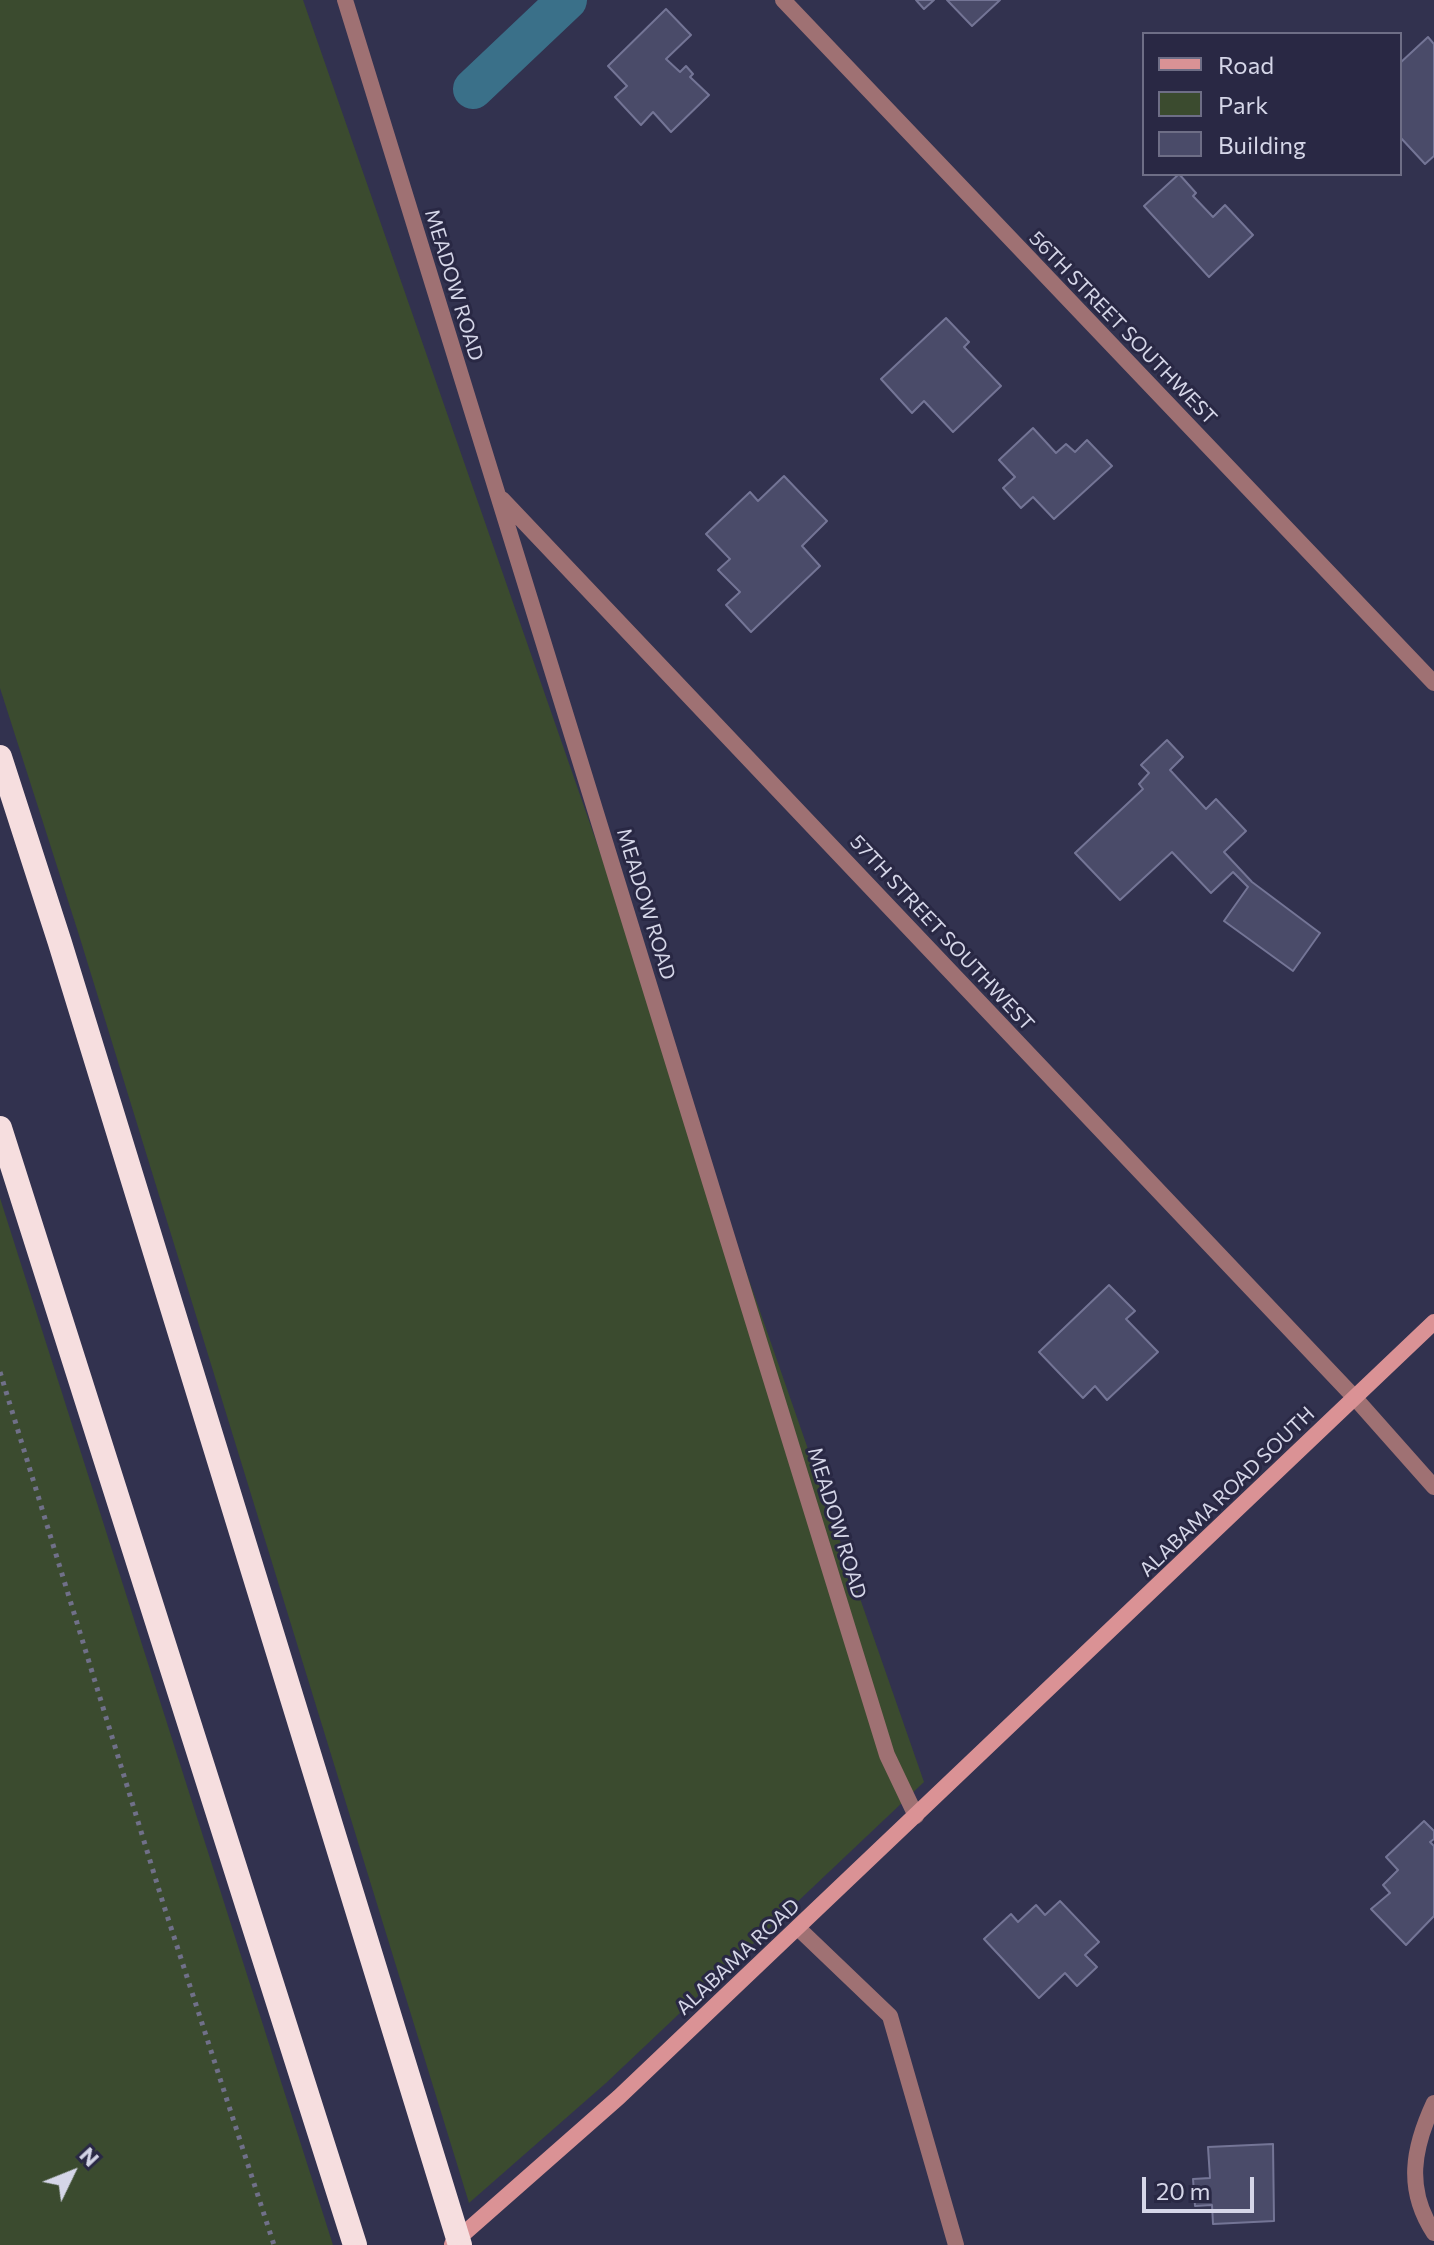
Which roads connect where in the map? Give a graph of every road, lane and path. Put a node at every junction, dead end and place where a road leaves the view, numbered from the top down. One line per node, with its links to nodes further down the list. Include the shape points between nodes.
1 (345, 0): 3 (street, MEADOW ROAD)
2 (783, 0): 4 (street, 56TH STREET SOUTHWEST)
3 (499, 496): 9 (street, 57TH STREET SOUTHWEST); 12 (street, MEADOW ROAD, via 887,1755)
4 (1434, 683)
5 (0, 757): 16 (highway)
6 (0, 1128): 18 (highway)
7 (1434, 1322): 9 (street, ALABAMA ROAD SOUTH)
8 (0, 1372): 17 (path)
9 (1355, 1398): 10 (street, 57TH STREET SOUTHWEST); 11 (street, ALABAMA ROAD SOUTH)
10 (1434, 1487)
11 (1047, 1691): 12 (street, ALABAMA ROAD)
12 (916, 1816): 13 (street, ALABAMA ROAD)
13 (798, 1928): 16 (street, ALABAMA ROAD); 19 (street, via 890,2016)
14 (1434, 2103): 15 (street, via 1419,2136 1414,2177)
15 (1434, 2233)
16 (456, 2243)
17 (274, 2245)
18 (355, 2245)
19 (956, 2245)

